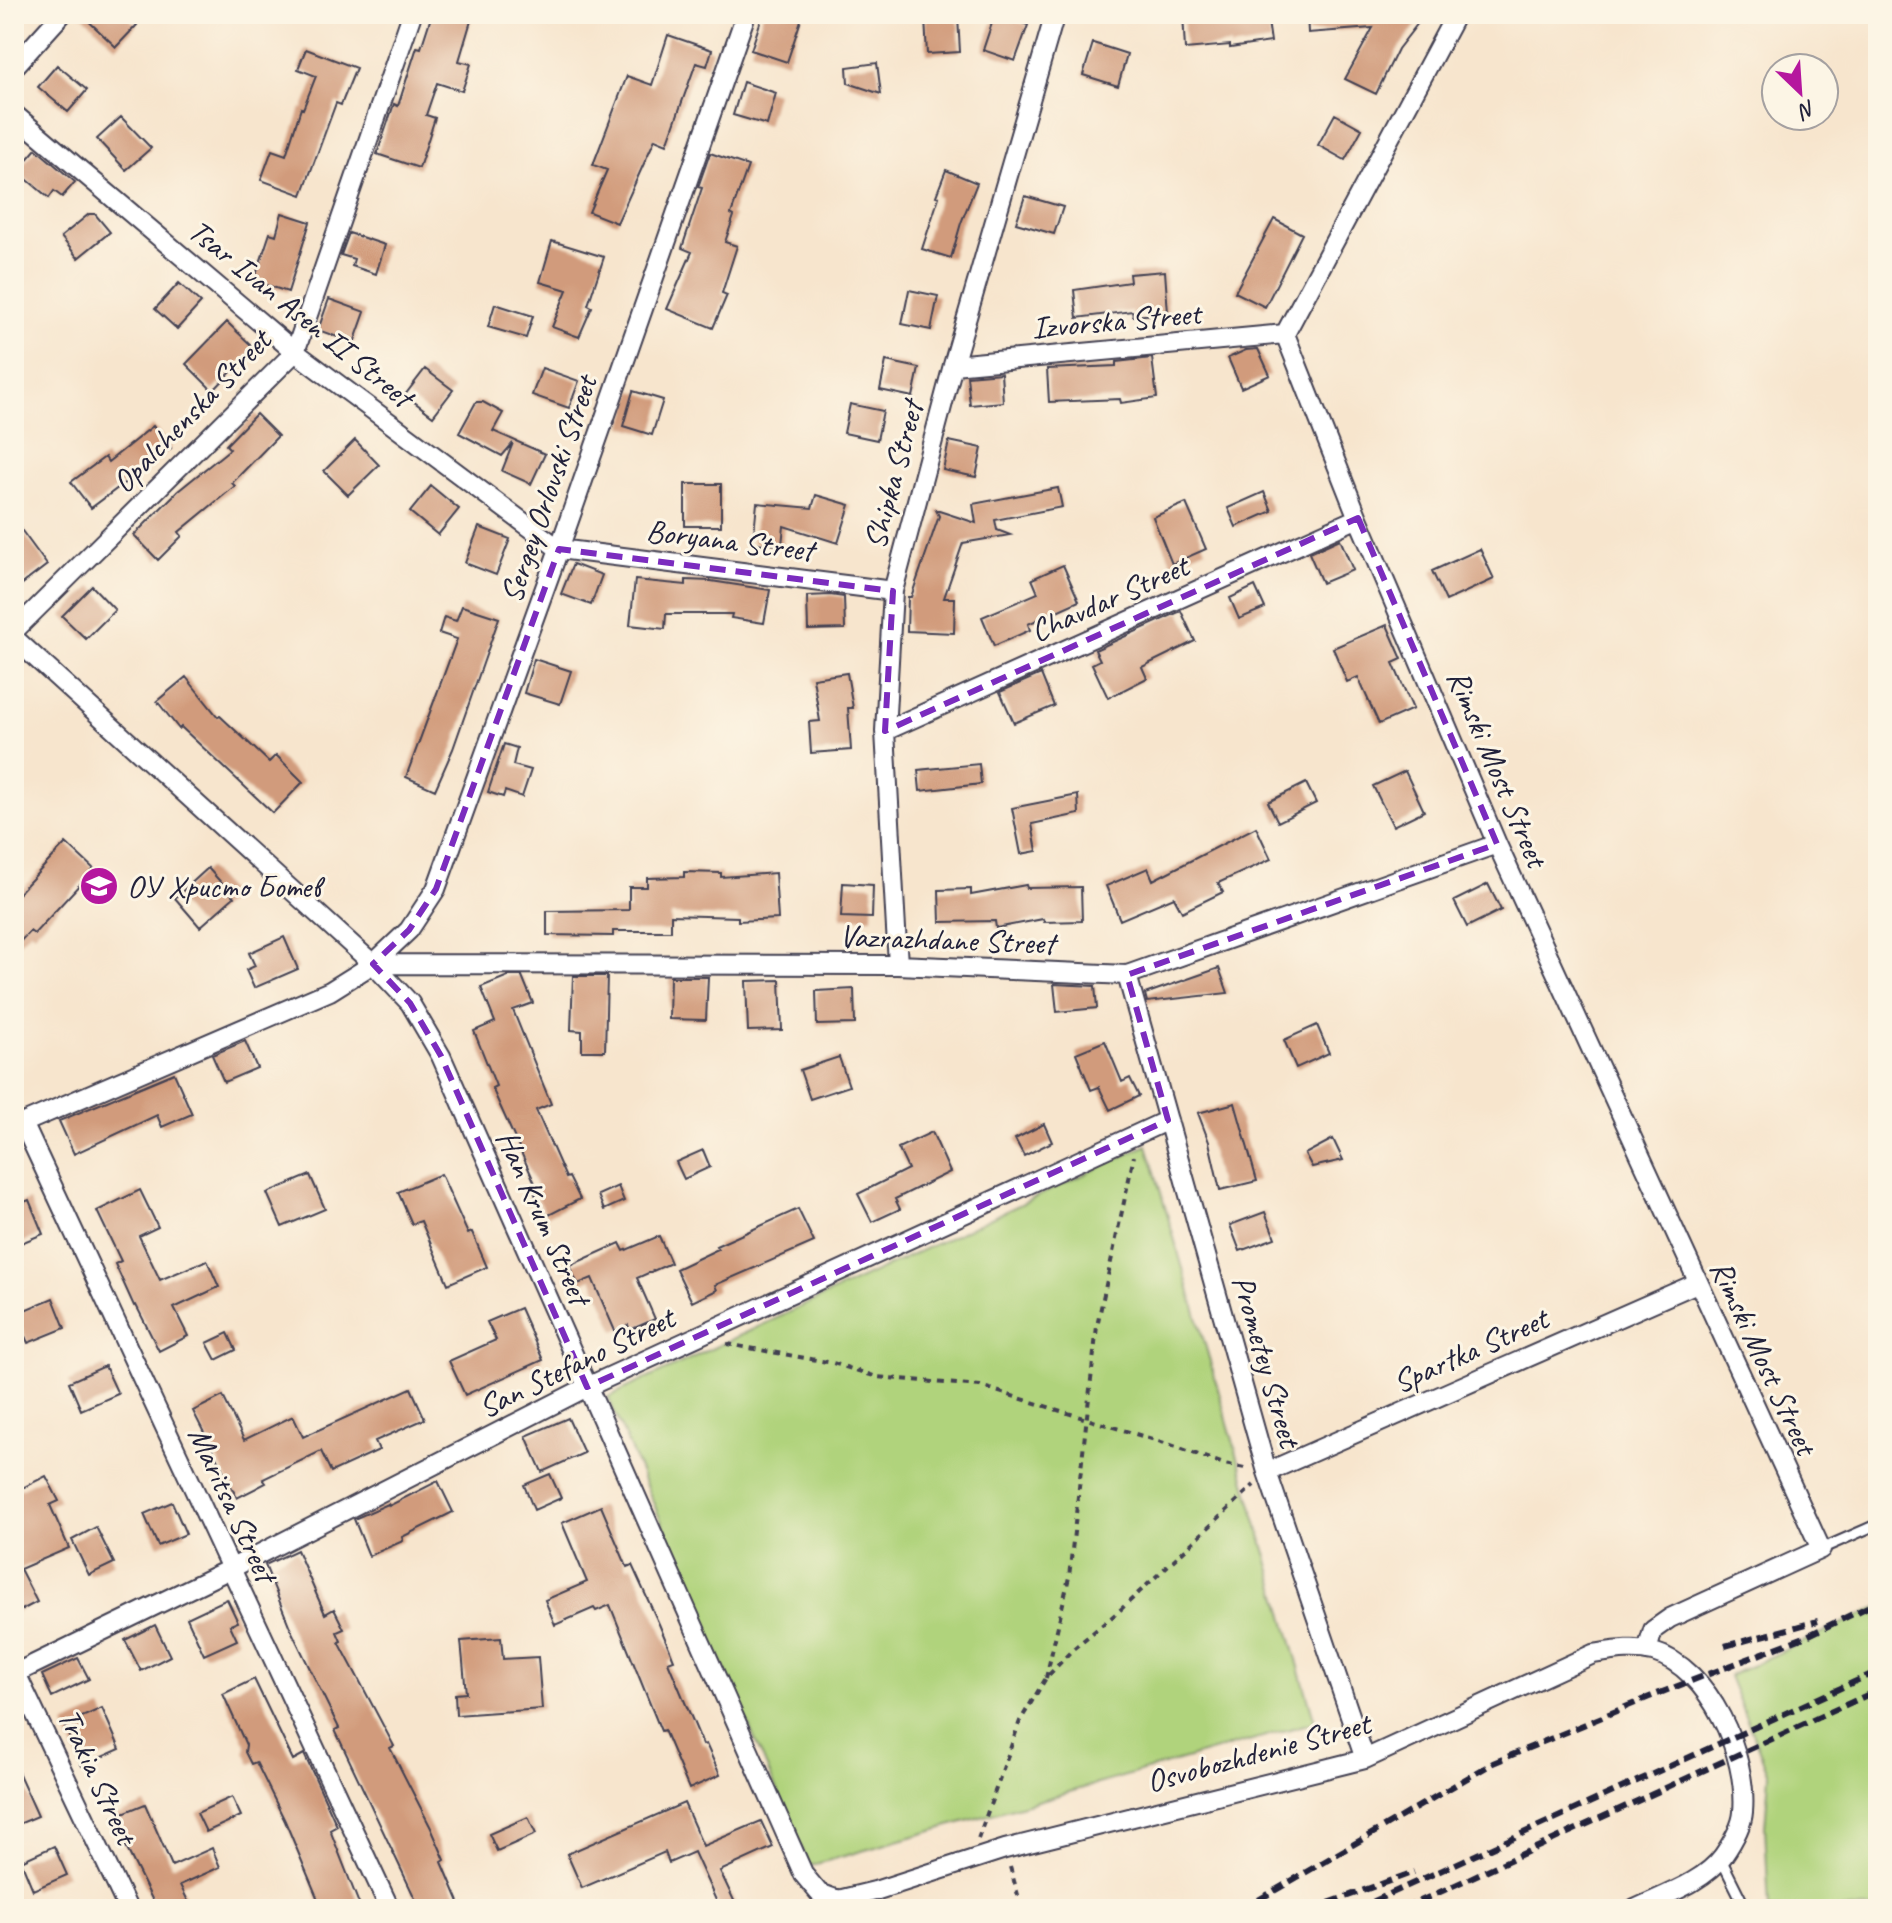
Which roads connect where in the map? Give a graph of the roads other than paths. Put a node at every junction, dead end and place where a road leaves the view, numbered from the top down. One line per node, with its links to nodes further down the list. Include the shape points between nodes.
1 (62, 14): 6 (street)
2 (412, 14): 9 (street, Opalchenska Street)
3 (746, 14): 12 (street, Sergey Orlovski Street)
4 (1055, 14): 10 (street, Shipka Street)
5 (1456, 14): 8 (street)
6 (14, 67)
7 (14, 114): 9 (street, Tsar Ivan Asen II Street)
8 (1285, 334): 10 (street, Izvorska Street); 11 (street, Rimski Most Street)
9 (295, 352): 12 (street, Tsar Ivan Asen II Street); 14 (street, Opalchenska Street)
10 (953, 365): 13 (street, Shipka Street)
11 (1358, 518): 16 (street, Chavdar Street); 17 (street, Rimski Most Street)
12 (559, 549): 13 (street, Boryana Street); 18 (street, Sergey Orlovski Street, via 436,889 409,930)
13 (893, 591): 16 (street, Shipka Street)
14 (14, 631)
15 (14, 638): 18 (street, Han Krum Street)
16 (885, 731): 19 (street, Shipka Street)
17 (1497, 844): 20 (street, Vazrazhdane Street); 23 (street, Rimski Most Street)
18 (373, 964): 19 (street, Vazrazhdane Street); 22 (street, Sergey Orlovski Street, via 330,991); 24 (street, Han Krum Street, via 410,1003 441,1056)
19 (898, 965): 20 (street, Vazrazhdane Street)
20 (1127, 975): 21 (street, Prometey Street)
21 (1168, 1120): 24 (street, San Stefano Street); 25 (street, Prometey Street)
22 (19, 1125): 28 (street, Maritsa Street)
23 (1697, 1283): 25 (street, Spartka Street); 27 (street, Rimski Most Street)
24 (587, 1387): 28 (street, San Stefano Street); 34 (street, Han Krum Street, via 804,1875)
25 (1267, 1472): 31 (street, Prometey Street)
26 (1878, 1524): 27 (lane)
27 (1821, 1549): 29 (street, via 1670,1618 1653,1630)
28 (230, 1569): 30 (street, San Stefano Street); 36 (street, Maritsa Street)
29 (1647, 1651): 31 (street, Osvobozhdenie Street, via 1593,1654); 32 (street, Osvobozhdenie Street, via 1693,1674 1715,1703 1743,1781 1743,1813)
30 (15, 1671): 35 (street, Trakia Street)
31 (1365, 1759): 33 (street, Osvobozhdenie Street, via 1005,1849)
32 (1721, 1859): 37 (street, via 1690,1882); 38 (lane)
33 (875, 1891): 34 (street, Han Krum Street)
34 (836, 1904)
35 (128, 1909)
36 (390, 1909)
37 (1635, 1909)
38 (1746, 1909)

